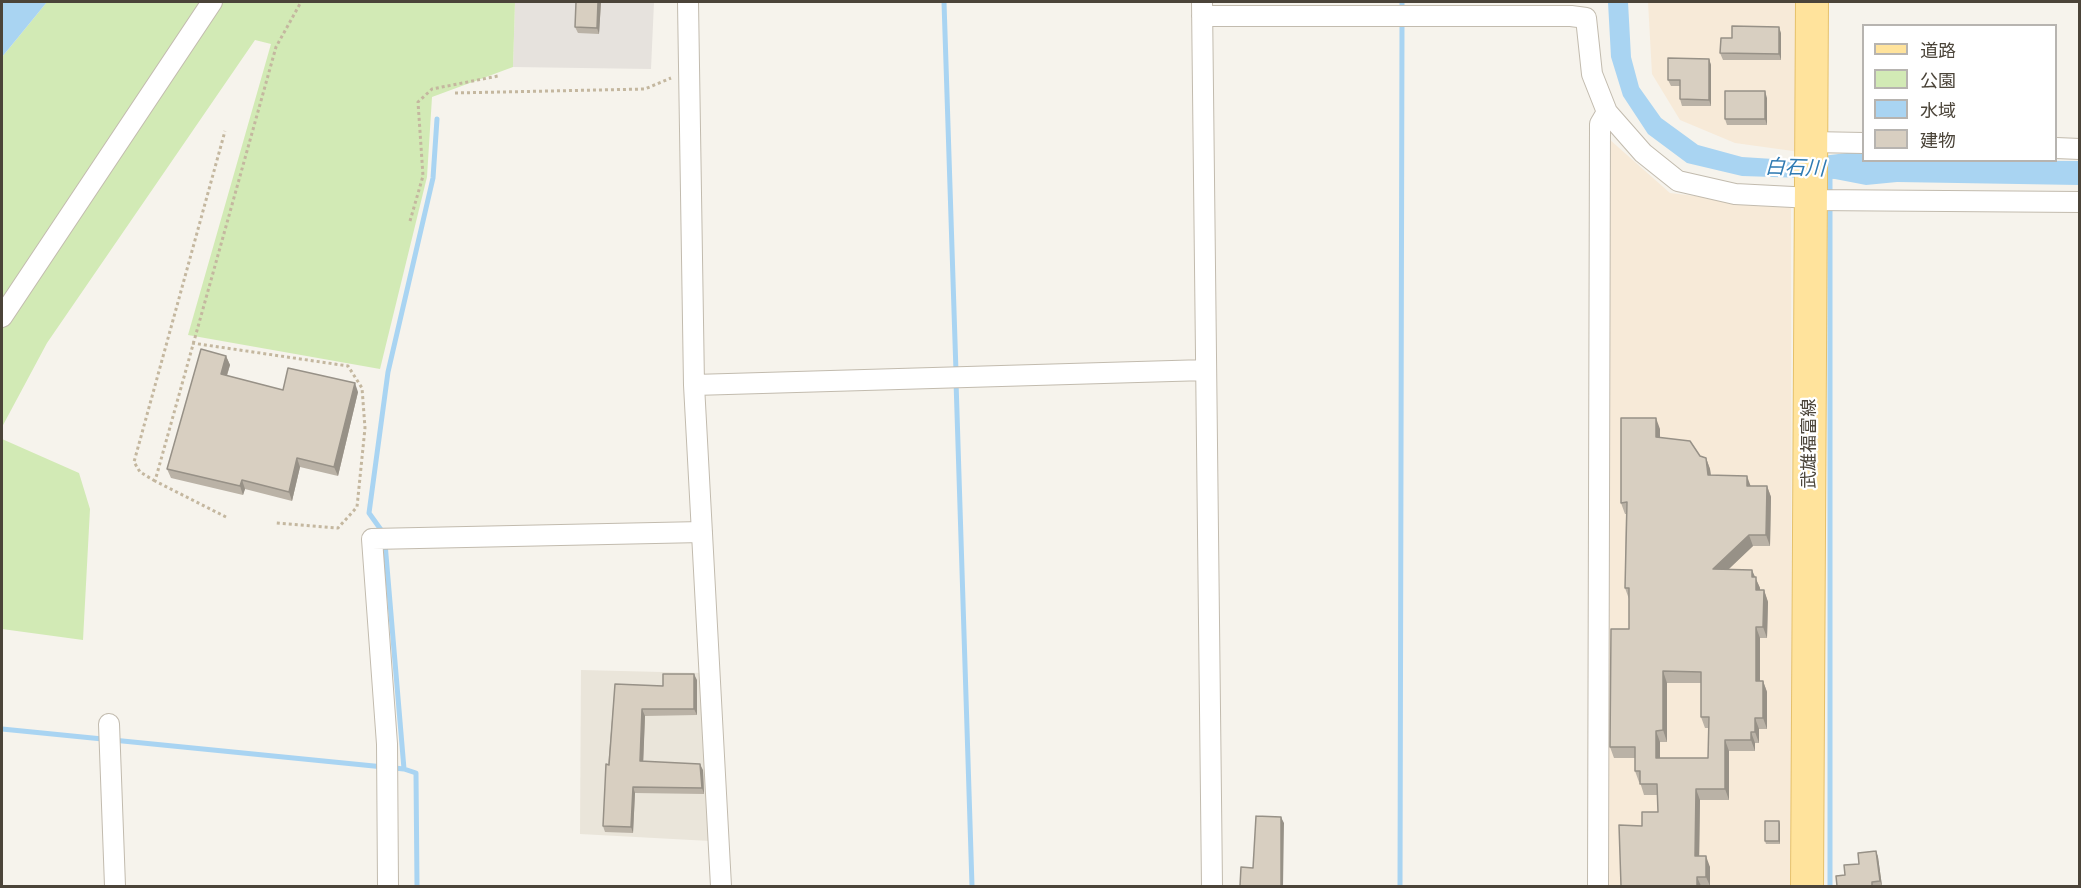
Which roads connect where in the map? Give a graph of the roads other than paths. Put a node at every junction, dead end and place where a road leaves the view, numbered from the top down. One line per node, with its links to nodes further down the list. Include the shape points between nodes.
1 (212, 2): 12 (street)
2 (688, 2): 14 (street)
3 (1812, 2): 6 (main road, 武雄福富線)
4 (1202, 9): 5 (street, via 1586,18 1592,74); 13 (street)
5 (1607, 112): 10 (street, via 1643,153 1678,181 1735,194); 21 (street, via 1600,124)
6 (1811, 142): 7 (street); 10 (main road, 武雄福富線)
7 (1862, 143)
8 (2057, 148): 9 (street)
9 (2079, 149)
10 (1821, 199): 11 (street); 22 (main road, 武雄福富線)
11 (2079, 202)
12 (2, 317)
13 (1206, 370): 14 (street); 20 (street)
14 (694, 385): 15 (street)
15 (702, 532): 18 (street, via 372,539 387,754); 19 (street)
16 (110, 724): 17 (street)
17 (115, 886)
18 (388, 886)
19 (721, 886)
20 (1212, 886)
21 (1598, 886)
22 (1808, 886)

